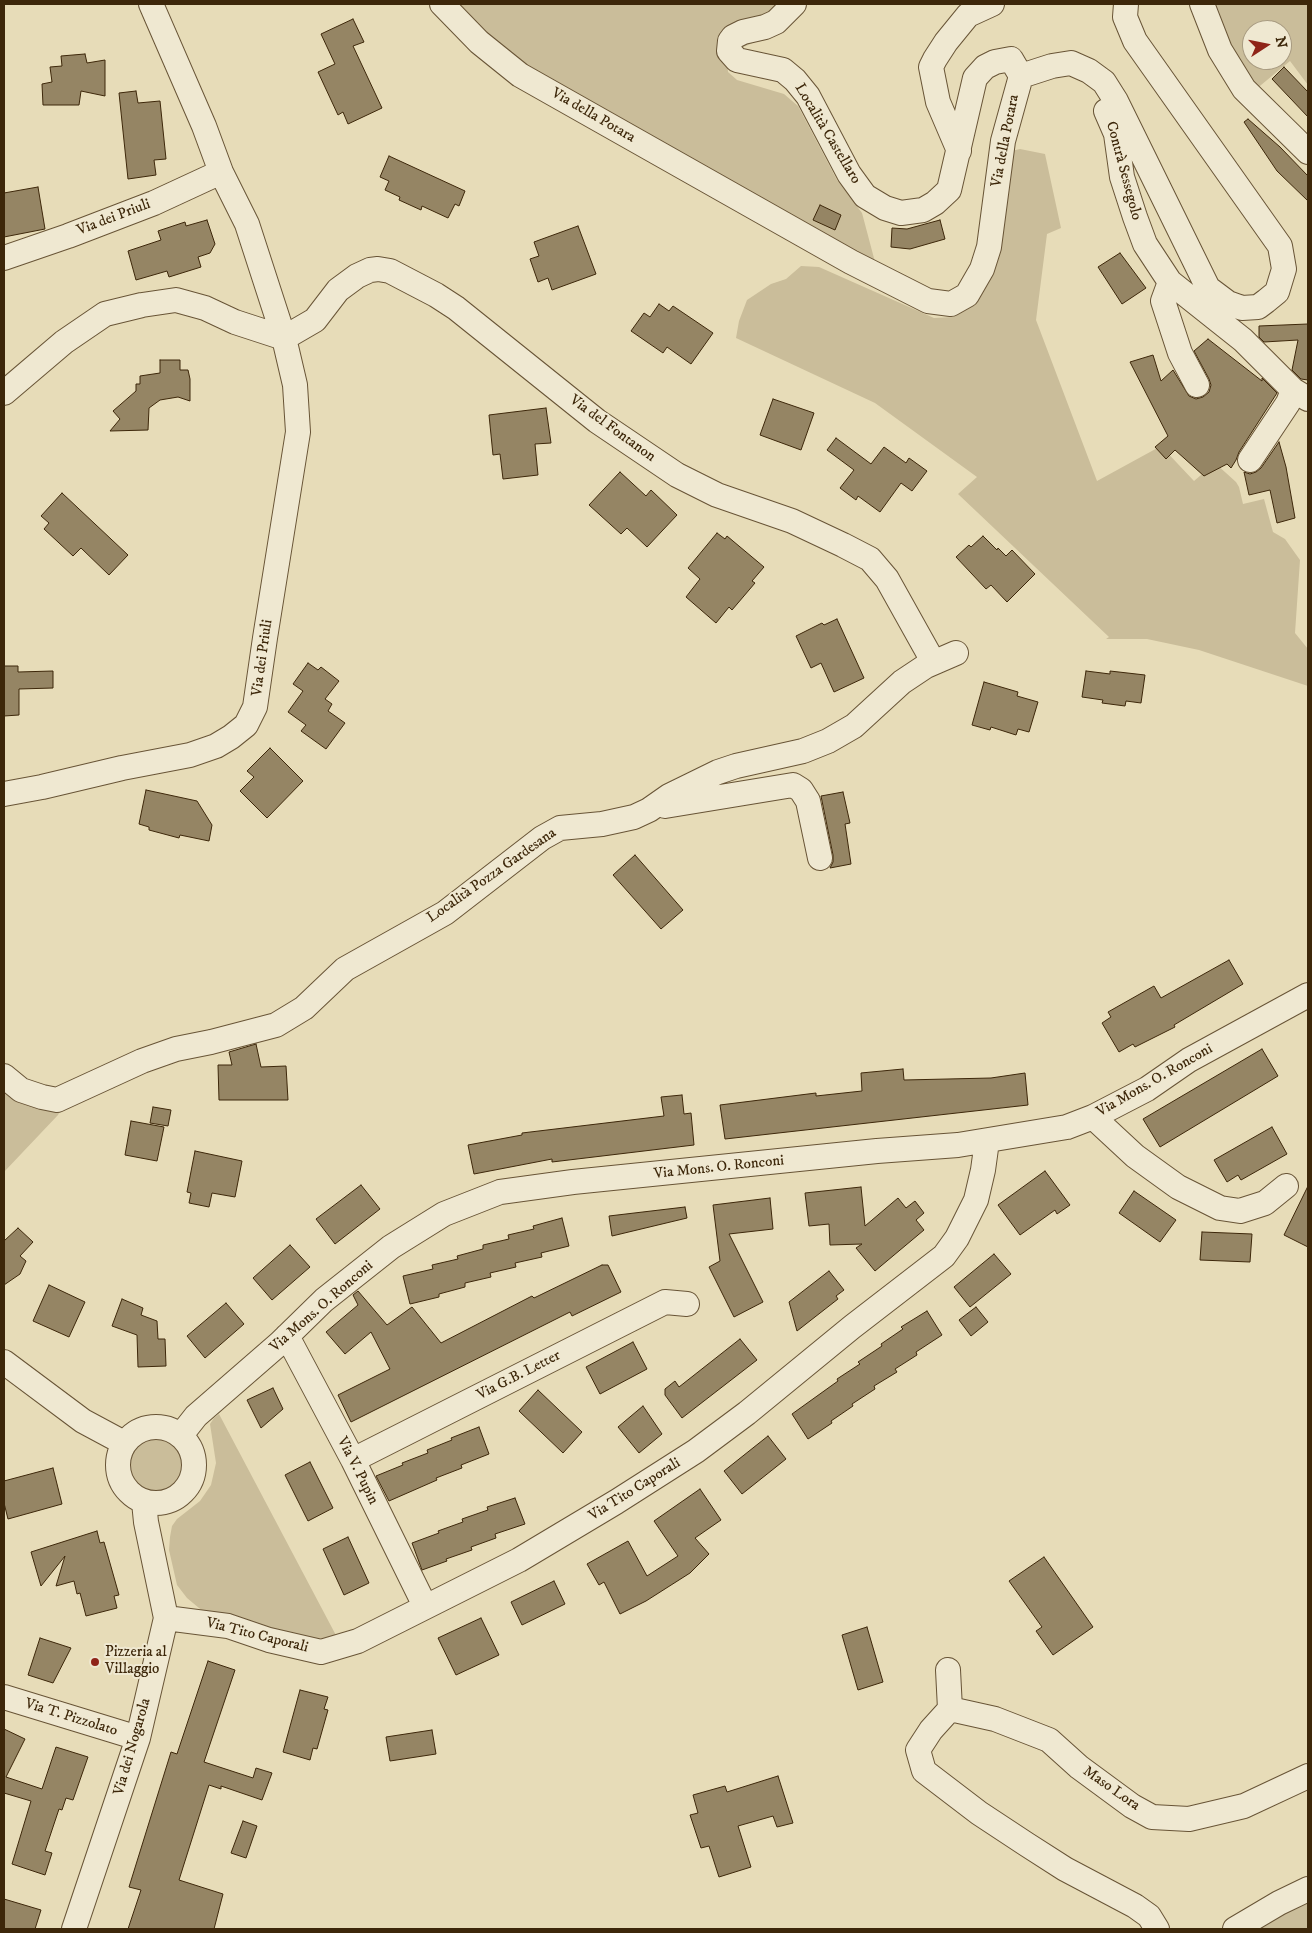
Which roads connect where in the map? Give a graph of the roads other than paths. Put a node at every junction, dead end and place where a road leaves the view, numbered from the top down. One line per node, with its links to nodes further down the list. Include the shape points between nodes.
1 (151, 4): 11 (street, Via dei Priuli)
2 (442, 4): 8 (street, Via della Potara, via 479,42 520,75 851,262 928,301 951,304 967,295 982,269 989,247 1003,141)
3 (794, 4): 9 (street, Località Castellaro, via 765,28 733,37 729,51 737,60 783,70 795,80 808,96 849,174 865,196 901,213 923,210 949,190)
4 (992, 4): 9 (street, via 968,15 931,67 938,102)
5 (1126, 4): 7 (street, via 1125,18 1135,41 1280,246 1284,269 1277,292 1258,307 1242,308 1228,303 1208,288 1116,101 1104,82)
6 (1202, 4): 10 (street, via 1220,50 1244,88)
7 (1071, 63): 8 (street, Via della Potara); 13 (street, Contrà Sessegolo, via 1109,116 1116,134 1122,177 1135,217 1145,244)
8 (1021, 76): 9 (street, Località Castellaro, via 1011,59 990,64 975,78)
9 (959, 151)
10 (1308, 152)
11 (221, 172): 12 (street, Via dei Priuli, via 154,203); 14 (street, Via dei Priuli, via 246,224)
12 (4, 258)
13 (1170, 282): 15 (street, via 1163,301 1180,353); 17 (street, Contrà Sessegolo, via 1243,340)
14 (284, 338): 16 (street, via 176,300 142,305 105,314 64,342); 20 (street, Via del Fontanon, via 315,320 338,290 357,276 378,269 405,278 456,308 597,421 677,475 717,495 792,521 870,559 887,579); 21 (street, Via dei Priuli, via 295,385 298,432 256,708 246,725 216,746 190,755)
15 (1197, 385)
16 (4, 393)
17 (1301, 394): 18 (street, Contrà Sessegolo, via 1288,403)
18 (1250, 460)
19 (956, 653): 22 (street, Località Pozza Gardesana, via 926,666 902,682 854,726 828,741 803,751 718,772 669,796)
20 (930, 656)
21 (4, 794)
22 (649, 810): 23 (street, via 793,785 808,801); 25 (street, Località Pozza Gardesana, via 602,824 560,828 445,913 345,969 304,1008 276,1025 176,1049 57,1100 21,1090)
23 (820, 858)
24 (1308, 995): 26 (street, Via Mons. O. Ronconi)
25 (4, 1076)
26 (1093, 1117): 27 (street, Via Mons. O. Ronconi, via 1067,1127); 28 (street, via 1135,1156 1178,1187 1220,1208 1240,1211 1265,1203)
27 (987, 1141): 30 (street, Via Mons. O. Ronconi, via 500,1192 444,1214 391,1247 324,1300); 36 (street, Via Tito Caporali, via 976,1200 944,1256 696,1452 519,1560)
28 (1286, 1186)
29 (687, 1304): 34 (street, Via G.B. Letter, via 665,1302)
30 (287, 1336): 32 (street, Via Mons. O. Ronconi, via 196,1416); 34 (street, Via V. Pupin)
31 (4, 1362): 33 (street, via 84,1421)
32 (181, 1435): 33 (street, via 172,1429 151,1426 140,1429); 35 (street, via 194,1458 190,1484 170,1501)
33 (124, 1443): 35 (street, via 119,1454 120,1477 125,1488)
34 (353, 1460): 36 (street, Via V. Pupin)
35 (144, 1502): 37 (street, Via dei Nogarola)
36 (425, 1606): 37 (street, Via Tito Caporali, via 358,1641 321,1652 228,1626)
37 (166, 1618): 41 (street, Via dei Nogarola)
38 (948, 1670): 40 (street)
39 (4, 1697): 41 (street, Via T. Pizzolato)
40 (950, 1709): 42 (street, Maso Lora, via 996,1719 1049,1740 1079,1767 1152,1817 1189,1818 1244,1806); 45 (street, via 918,1750 924,1771 979,1813 1065,1869 1135,1906 1149,1916)
41 (138, 1738): 44 (street, Via dei Nogarola)
42 (1308, 1776)
43 (1308, 1889): 46 (street)
44 (74, 1929)
45 (1157, 1929)
46 (1235, 1929)

